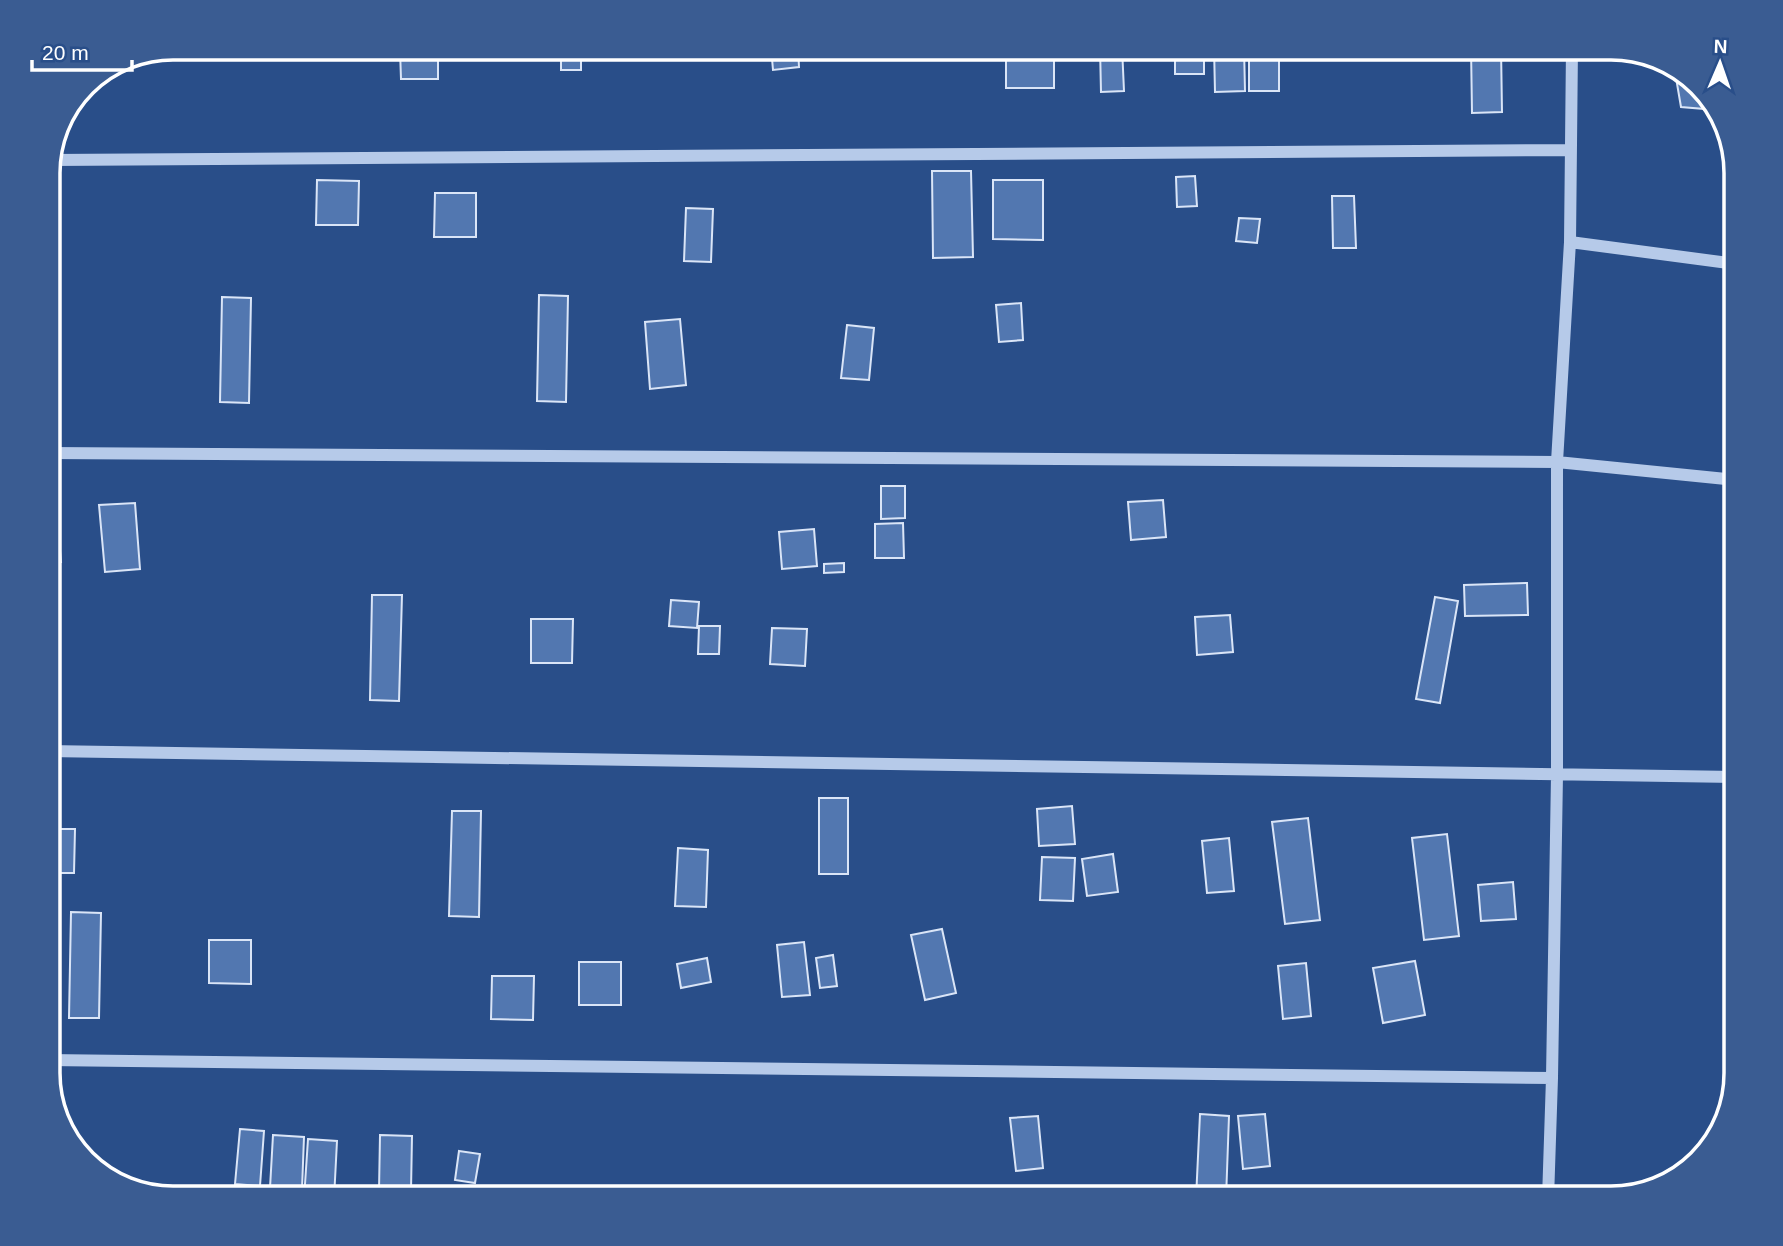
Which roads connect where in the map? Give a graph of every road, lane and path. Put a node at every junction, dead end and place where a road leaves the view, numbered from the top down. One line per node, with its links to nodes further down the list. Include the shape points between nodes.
1 (1572, 60): 2 (street)
2 (1570, 150): 3 (street); 4 (street)
3 (61, 160)
4 (1570, 242): 5 (street); 7 (street)
5 (1724, 262)
6 (60, 453): 7 (street)
7 (1557, 462): 8 (street); 10 (street)
8 (1724, 479)
9 (60, 751): 10 (street)
10 (1557, 775): 11 (street); 13 (street)
11 (1724, 777)
12 (60, 1060): 13 (street)
13 (1552, 1078): 14 (street)
14 (1548, 1186)

